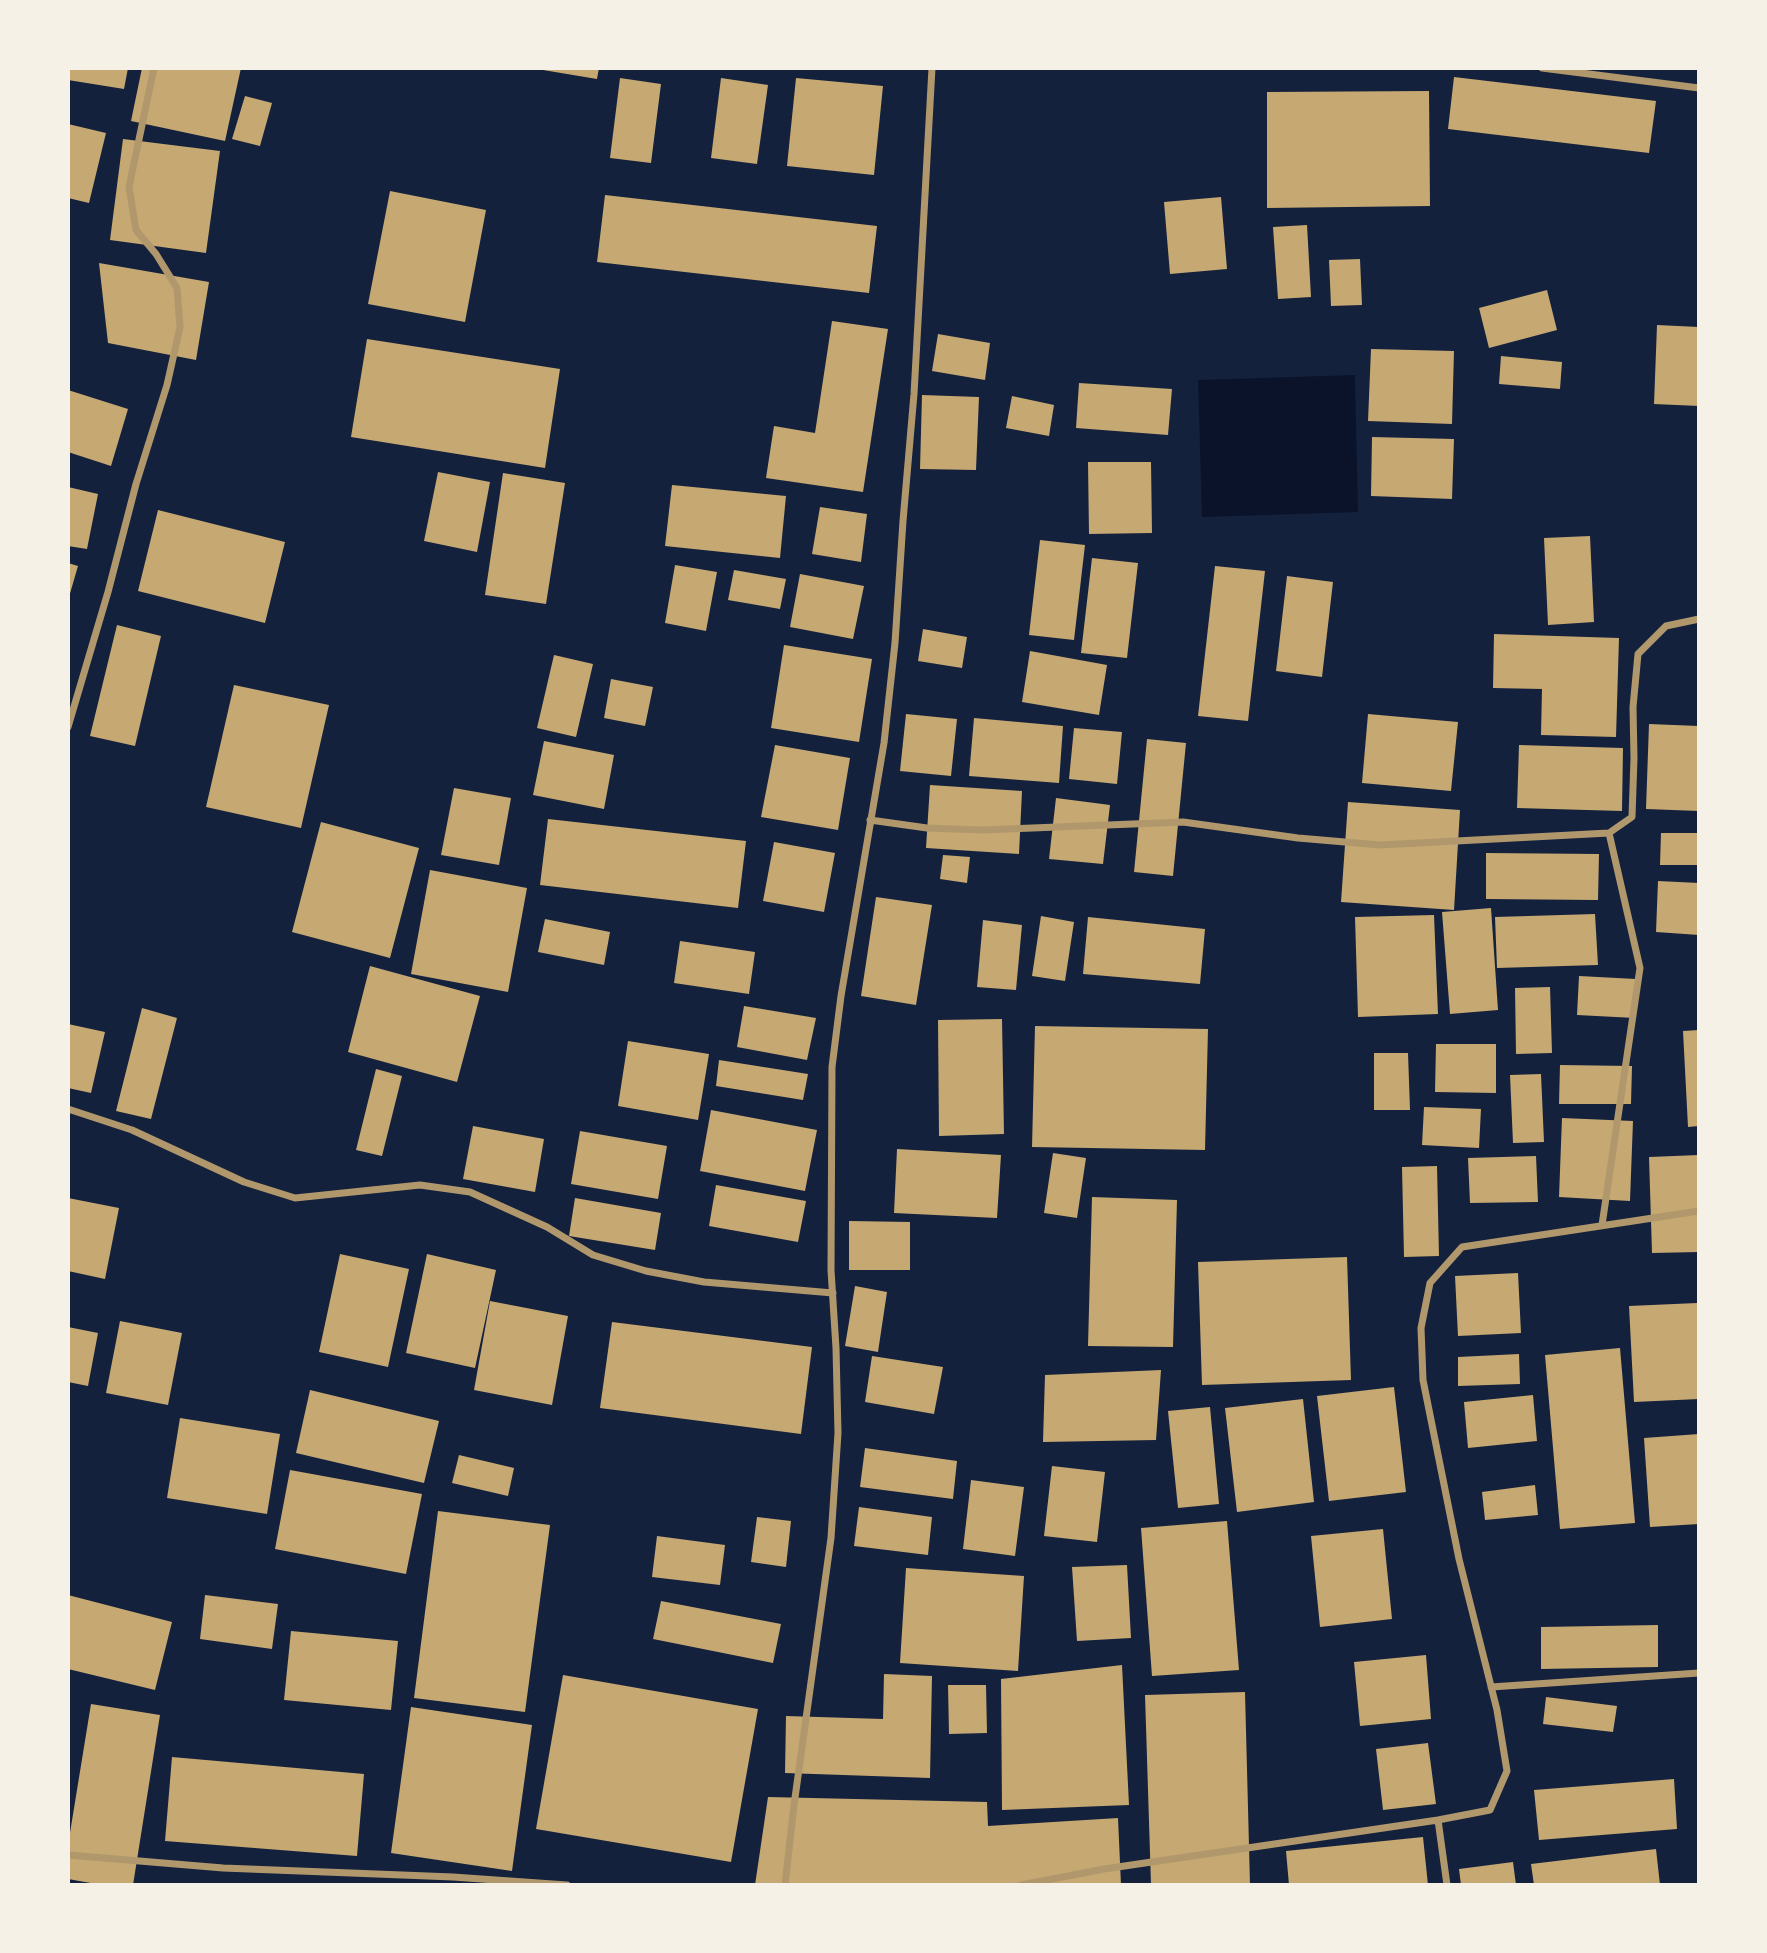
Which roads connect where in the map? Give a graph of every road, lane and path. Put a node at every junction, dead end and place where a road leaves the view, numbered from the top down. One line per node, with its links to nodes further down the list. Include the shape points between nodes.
1 (154, 68): 6 (street, via 129,187 136,230 177,288 180,327)
2 (932, 68): 7 (street, via 895,643)
3 (1542, 68): 4 (street)
4 (1699, 88)
5 (1699, 619): 8 (street, via 1665,626 1638,654 1632,817)
6 (68, 727)
7 (870, 820): 8 (street, via 982,830 1183,821 1380,845); 12 (street, via 832,1067)
8 (1609, 833): 11 (street, via 1640,968)
9 (68, 1109): 12 (street, via 132,1129 244,1182 295,1198 420,1185 470,1192 547,1227 593,1255 646,1271 704,1282)
10 (1699, 1211): 11 (street)
11 (1602, 1225): 14 (street, via 1462,1247 1430,1283 1421,1328 1423,1380 1459,1559)
12 (833, 1293): 19 (street, via 838,1433 831,1538)
13 (1699, 1673): 14 (street)
14 (1491, 1687): 15 (street, via 1507,1771 1490,1810)
15 (1438, 1820): 17 (street, via 1104,1869); 21 (street)
16 (68, 1855): 18 (street, via 223,1868)
17 (1041, 1883): 20 (street)
18 (567, 1885)
19 (785, 1885)
20 (1021, 1885)
21 (1447, 1885)

